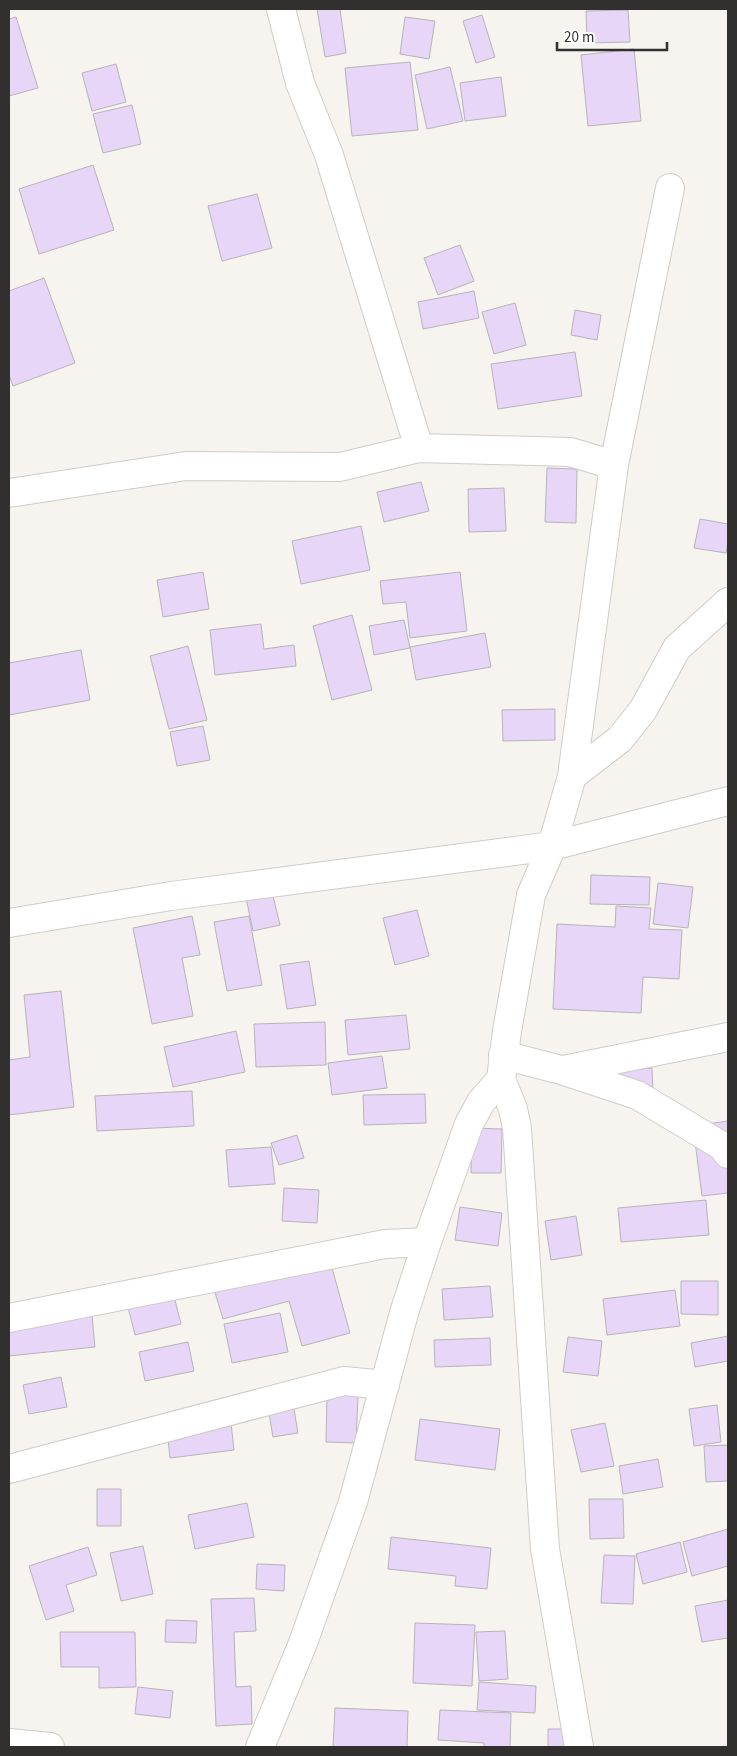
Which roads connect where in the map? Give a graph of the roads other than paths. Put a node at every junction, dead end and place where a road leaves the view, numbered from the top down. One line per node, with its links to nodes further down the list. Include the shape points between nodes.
1 (281, 9): 3 (street, via 300,83 329,155)
2 (670, 188): 4 (street)
3 (419, 448): 4 (street, via 570,452); 5 (street, via 340,467 186,466)
4 (614, 465): 7 (street)
5 (9, 493)
6 (728, 602): 7 (street, via 677,648 643,710 620,739)
7 (572, 776): 9 (street)
8 (728, 801): 9 (street)
9 (552, 846): 10 (street, via 171,896); 12 (street, via 531,895)
10 (9, 923)
11 (728, 1037): 13 (street)
12 (502, 1067): 13 (street); 15 (street, via 469,1124); 22 (street, via 518,1128 545,1549)
13 (562, 1070): 14 (street, via 637,1095 722,1146)
14 (728, 1154)
15 (426, 1242): 16 (street, via 385,1244); 17 (street)
16 (9, 1318)
17 (385, 1385): 18 (street, via 344,1381); 21 (street, via 353,1502 303,1643)
18 (9, 1469)
19 (9, 1743): 20 (street)
20 (50, 1747)
21 (260, 1747)
22 (579, 1747)

